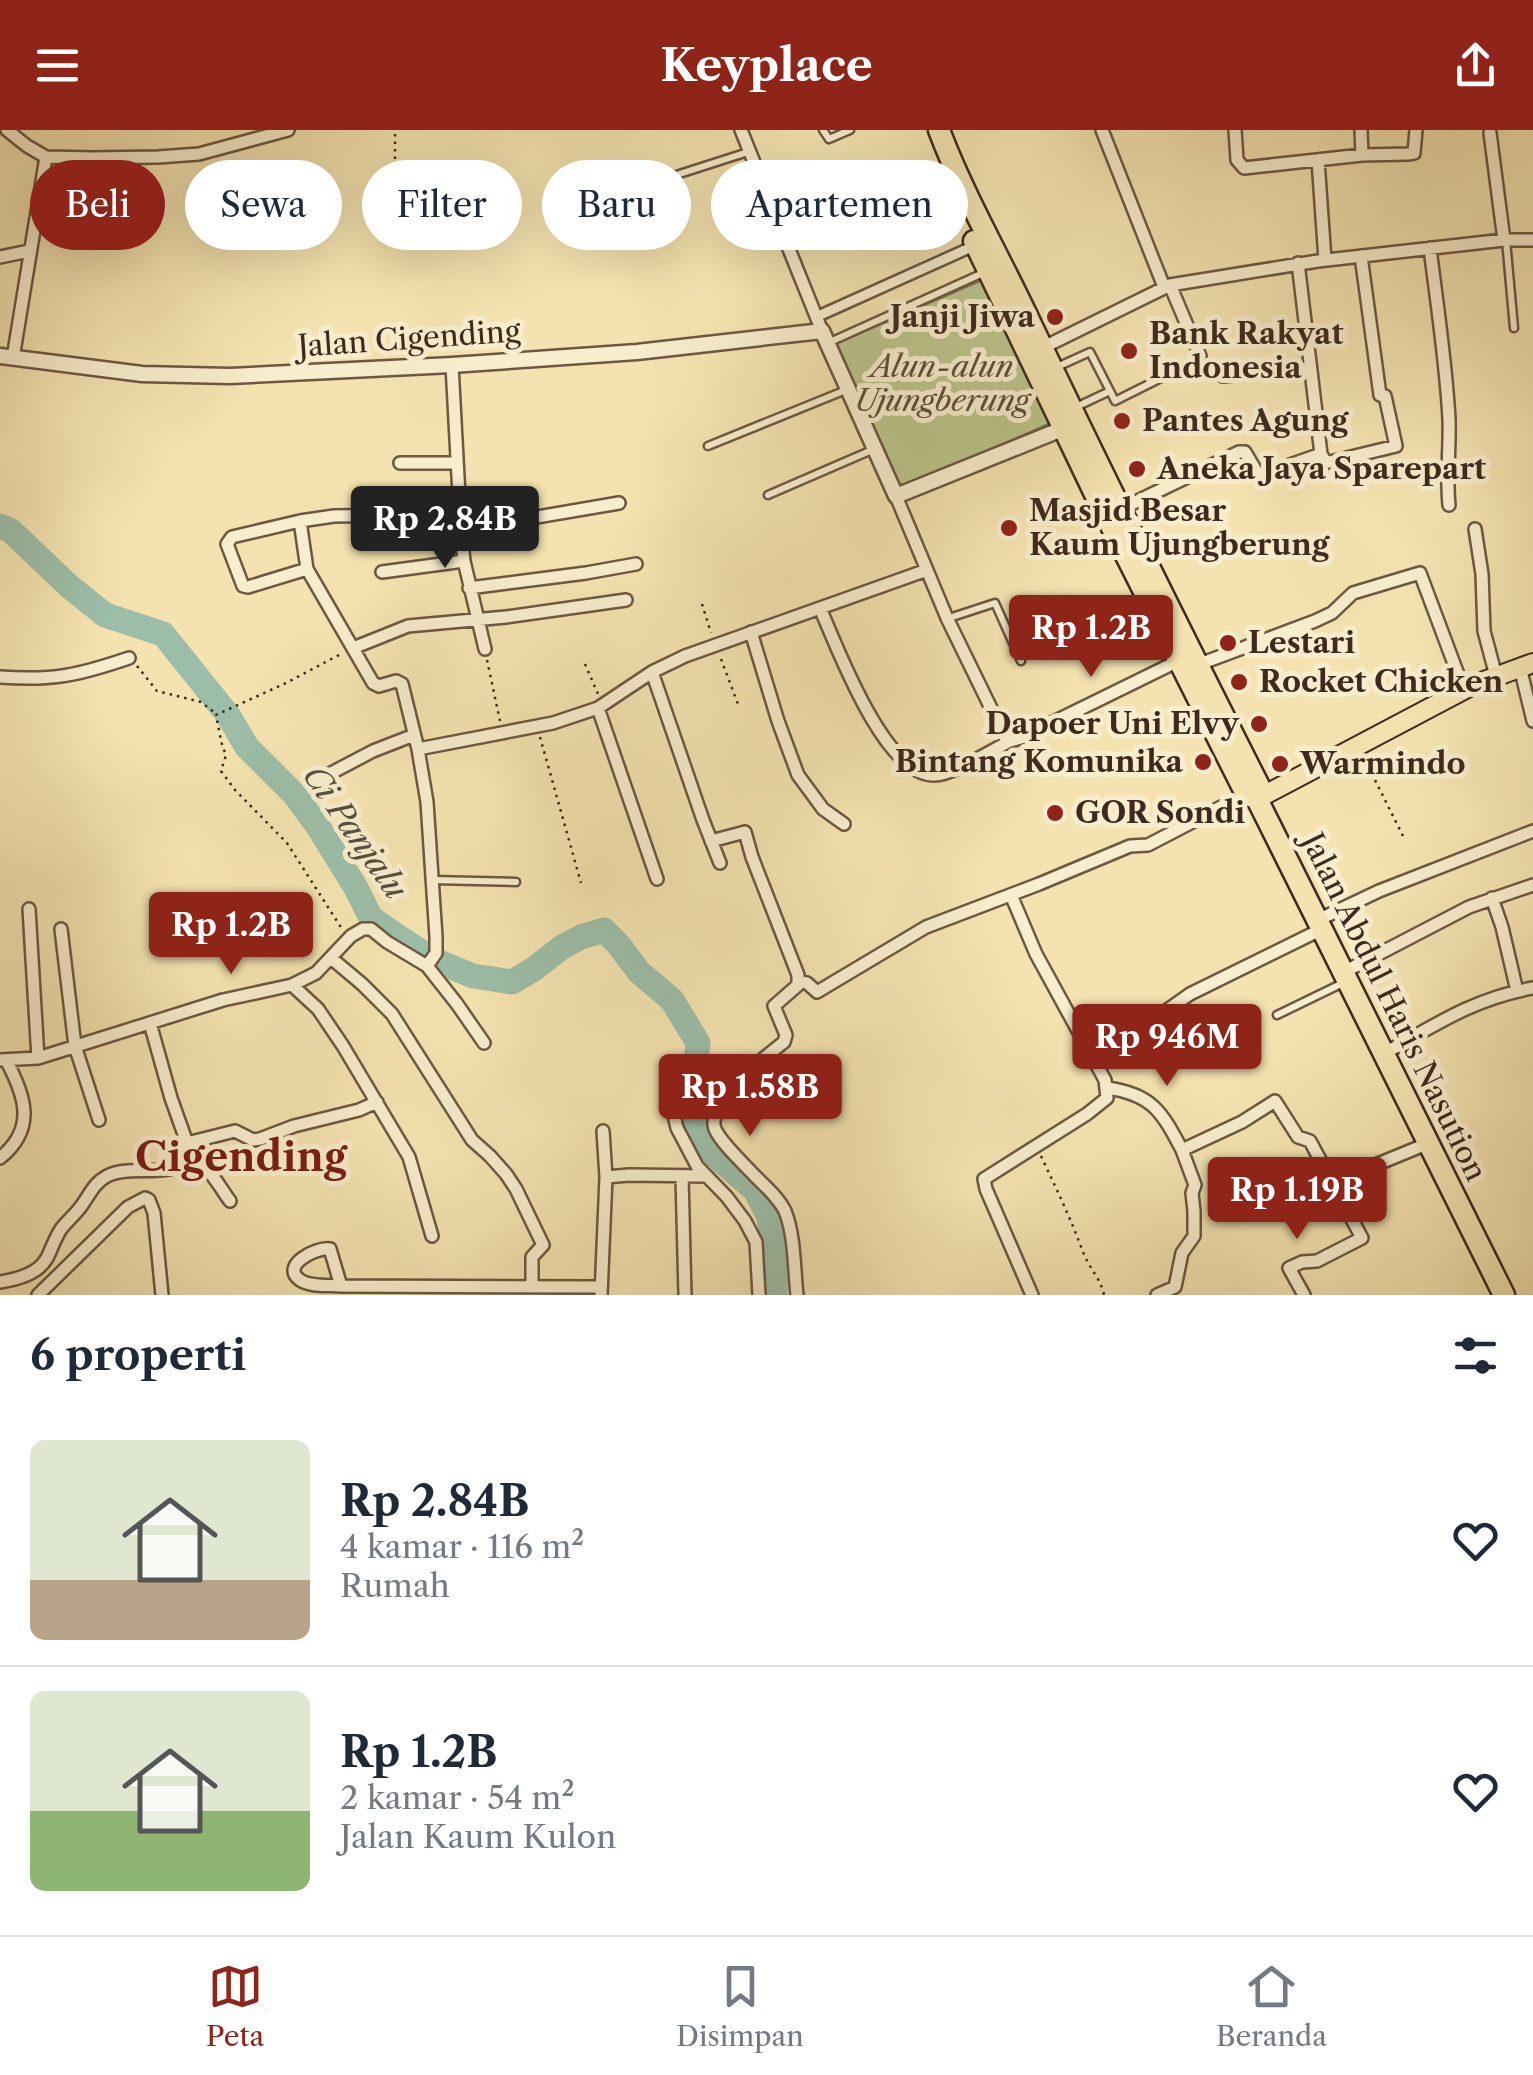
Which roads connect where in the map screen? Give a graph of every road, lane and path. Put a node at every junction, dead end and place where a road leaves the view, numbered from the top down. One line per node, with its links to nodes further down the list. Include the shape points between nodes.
1 (7, 130): 17 (street)
2 (288, 130): 13 (street)
3 (395, 130): 18 (path)
4 (740, 130): 15 (street)
5 (823, 130): 6 (lane, via 828,139)
6 (850, 130)
7 (924, 130): 23 (highway, Jalan Abdul Haris Nasution)
8 (939, 130): 34 (highway, Jalan Abdul Haris Nasution)
9 (1102, 130): 31 (street)
10 (1235, 130): 19 (street, via 1244,168)
11 (1361, 130): 16 (street)
12 (1416, 130): 16 (street, via 1414,153)
13 (268, 132): 17 (street, via 199,154)
14 (1490, 132): 21 (street)
15 (749, 152): 20 (lane); 33 (street)
16 (1362, 155): 19 (street)
17 (46, 157): 25 (street)
18 (395, 160)
19 (1318, 160): 28 (street)
20 (691, 170)
21 (1505, 240): 22 (street); 24 (street); 32 (lane)
22 (1533, 240)
23 (976, 245): 30 (highway, Jalan Abdul Haris Nasution); 33 (street)
24 (1430, 248): 26 (street); 53 (street, via 1446,369)
25 (29, 251): 27 (street); 36 (street)
26 (1361, 256): 28 (street); 47 (street, via 1380,395 1396,446 1330,462)
27 (0, 257)
28 (1326, 260): 29 (street)
29 (1298, 263): 31 (street); 38 (street)
30 (988, 270): 33 (lane); 44 (highway, Jalan Abdul Haris Nasution)
31 (1167, 286): 34 (street); 35 (street)
32 (1514, 328)
33 (822, 330): 37 (street, Jalan Cigending); 42 (street)
34 (1042, 348): 39 (highway, Jalan Abdul Haris Nasution)
35 (1200, 356)
36 (6, 357): 37 (street, Jalan Cigending, via 213,376)
37 (452, 365): 49 (street)
38 (1310, 368): 41 (street); 47 (street)
39 (1053, 370): 43 (lane, via 1090,352); 44 (highway, Jalan Abdul Haris Nasution)
40 (1172, 373): 43 (lane, via 1115,401)
41 (1223, 376)
42 (848, 390): 45 (lane); 46 (street)
43 (1110, 391): 44 (lane)
44 (1070, 420): 51 (street, via 1008,460); 54 (highway, Jalan Abdul Haris Nasution); 76 (highway, Jalan Abdul Haris Nasution, via 1091,496)
45 (708, 446)
46 (874, 450): 50 (lane); 51 (street)
47 (1320, 454): 54 (street, via 1258,474 1239,452)
48 (400, 463): 49 (street)
49 (456, 463): 55 (street)
50 (768, 494)
51 (896, 496): 62 (street)
52 (620, 503): 58 (street)
53 (1450, 505)
54 (1120, 510): 76 (highway, Jalan Abdul Haris Nasution)
55 (460, 514): 56 (street); 58 (street)
56 (300, 521): 61 (street); 61 (street, via 232,537 227,544 248,588)
57 (1475, 529): 80 (street, via 1484,631)
58 (461, 530): 59 (street)
59 (464, 561): 63 (street); 64 (street)
60 (636, 564): 64 (street)
61 (307, 569): 72 (street)
62 (927, 570): 67 (street); 68 (street)
63 (382, 572)
64 (469, 588): 69 (street)
65 (626, 600): 69 (street)
66 (702, 604): 71 (path)
67 (820, 608): 70 (street); 90 (street, via 864,706 899,758 938,776)
68 (948, 618): 75 (lane, via 994,603); 90 (street)
69 (477, 619): 72 (street, via 408,626); 73 (street)
70 (751, 632): 71 (street); 95 (street, via 798,775 823,809)
71 (716, 645): 79 (street); 83 (path)
72 (353, 648): 85 (path); 89 (street, via 376,686 400,681)
73 (485, 649): 88 (path)
74 (129, 658): 81 (street, via 84,674); 85 (path, via 157,691 201,702)
75 (1020, 661)
76 (1188, 663): 82 (street, via 1315,621 1353,592 1420,573); 90 (street); 94 (highway, Jalan Abdul Haris Nasution, via 1259,786)
77 (585, 664): 84 (path)
78 (1527, 665): 80 (main road); 86 (street)
79 (652, 672): 84 (street); 98 (street)
80 (1496, 676): 82 (main road)
81 (0, 677)
82 (1466, 688): 91 (main road)
83 (738, 704)
84 (600, 706): 87 (street); 100 (street)
85 (218, 714): 110 (path, via 226,755 220,772 287,842)
86 (1533, 721)
87 (537, 726): 88 (street); 103 (path)
88 (502, 733): 92 (street)
89 (414, 735): 92 (street); 93 (street)
90 (1006, 738)
91 (1358, 745): 94 (main road); 97 (path)
92 (418, 749): 101 (street)
93 (316, 781)
94 (1252, 796): 105 (street, via 1148,845 1130,846); 108 (highway, Jalan Abdul Haris Nasution)
95 (844, 824)
96 (1533, 832): 108 (street, via 1379,891)
97 (1403, 836)
98 (711, 841): 99 (street); 114 (street, via 745,832)
99 (720, 864)
100 (656, 879)
101 (431, 880): 102 (lane); 112 (street)
102 (516, 882)
103 (580, 883)
104 (1533, 885): 106 (street)
105 (1011, 894): 114 (street, via 926,927 817,992); 122 (street)
106 (1492, 898): 113 (street, via 1432,924); 117 (street)
107 (29, 909): 124 (street)
108 (1320, 924): 113 (highway, Jalan Abdul Haris Nasution); 122 (street, via 1158,1016)
109 (61, 929): 121 (street)
110 (348, 938): 111 (street); 112 (street, via 371,929)
111 (331, 958): 115 (street); 147 (street, via 392,1014 472,1140 516,1189 543,1245 532,1257)
112 (430, 961): 120 (street)
113 (1347, 976): 118 (lane); 123 (highway, Jalan Abdul Haris Nasution)
114 (799, 981): 130 (street, via 774,1006 784,1042)
115 (292, 985): 119 (street); 129 (street, via 318,1009)
116 (1533, 988): 117 (street)
117 (1517, 991): 123 (street, via 1479,1002)
118 (1277, 1015)
119 (150, 1024): 121 (street); 133 (street)
120 (484, 1043)
121 (75, 1046): 124 (street); 131 (street)
122 (1087, 1046): 127 (street)
123 (1385, 1053): 134 (highway, Jalan Abdul Haris Nasution)
124 (38, 1058): 125 (street)
125 (3, 1060): 138 (street, via 25,1116 24,1130)
126 (680, 1080): 128 (street)
127 (1107, 1088): 135 (street, via 1097,1106); 136 (street, via 1152,1103)
128 (681, 1101): 130 (street); 140 (street, via 673,1111 677,1128)
129 (377, 1102): 133 (street, via 260,1139 235,1131); 144 (street, via 411,1161)
130 (711, 1109): 153 (street, via 714,1128 784,1210)
131 (100, 1120)
132 (603, 1130): 141 (street)
133 (188, 1143): 137 (street)
134 (1429, 1143): 142 (street); 158 (highway, Jalan Abdul Haris Nasution)
135 (1036, 1146): 154 (street, via 984,1179); 155 (path)
136 (1182, 1150): 142 (street, via 1275,1101); 156 (street, via 1195,1185 1194,1236 1174,1287)
137 (189, 1157): 143 (street, via 204,1165); 145 (street, via 168,1170 102,1179 40,1268)
138 (0, 1158)
139 (682, 1176): 140 (street); 141 (street); 151 (street)
140 (707, 1176): 152 (street, via 756,1242)
141 (606, 1177): 148 (street)
142 (1334, 1182): 157 (street, via 1362,1238 1289,1268)
143 (230, 1201)
144 (432, 1236)
145 (0, 1282)
146 (340, 1286): 147 (street)
147 (532, 1286): 148 (street)
148 (600, 1291)
149 (38, 1295): 150 (street, via 145,1198 154,1213)
150 (162, 1295)
151 (685, 1295)
152 (758, 1295)
153 (797, 1295)
154 (1032, 1295)
155 (1104, 1295)
156 (1156, 1295)
157 (1304, 1295)
158 (1504, 1295)

